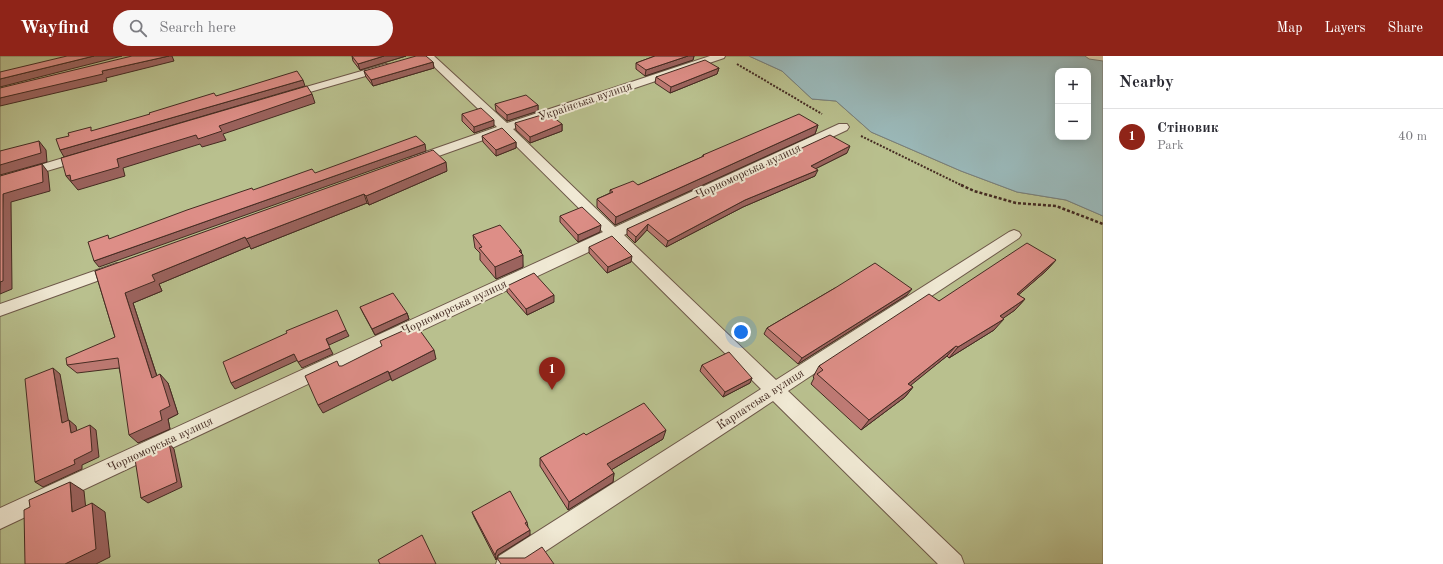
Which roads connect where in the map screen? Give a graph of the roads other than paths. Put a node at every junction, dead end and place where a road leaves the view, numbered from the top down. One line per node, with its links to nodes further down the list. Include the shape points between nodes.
1 (422, 57): 6 (lane, via 469,93)
2 (725, 58): 6 (lane, Українська вулиця)
3 (399, 63): 4 (lane)
4 (279, 98)
5 (843, 127): 10 (lane, Чорноморська вулиця)
6 (504, 128): 8 (lane, Українська вулиця); 10 (lane)
7 (90, 154): 9 (lane)
8 (401, 166)
9 (0, 181)
10 (613, 233): 14 (lane); 15 (lane, Чорноморська вулиця)
11 (1014, 235): 14 (lane, Карпатська вулиця)
12 (126, 264): 13 (lane)
13 (0, 310)
14 (775, 389): 16 (lane, Карпатська вулиця); 17 (lane)
15 (0, 519)
16 (507, 564)
17 (953, 564)

